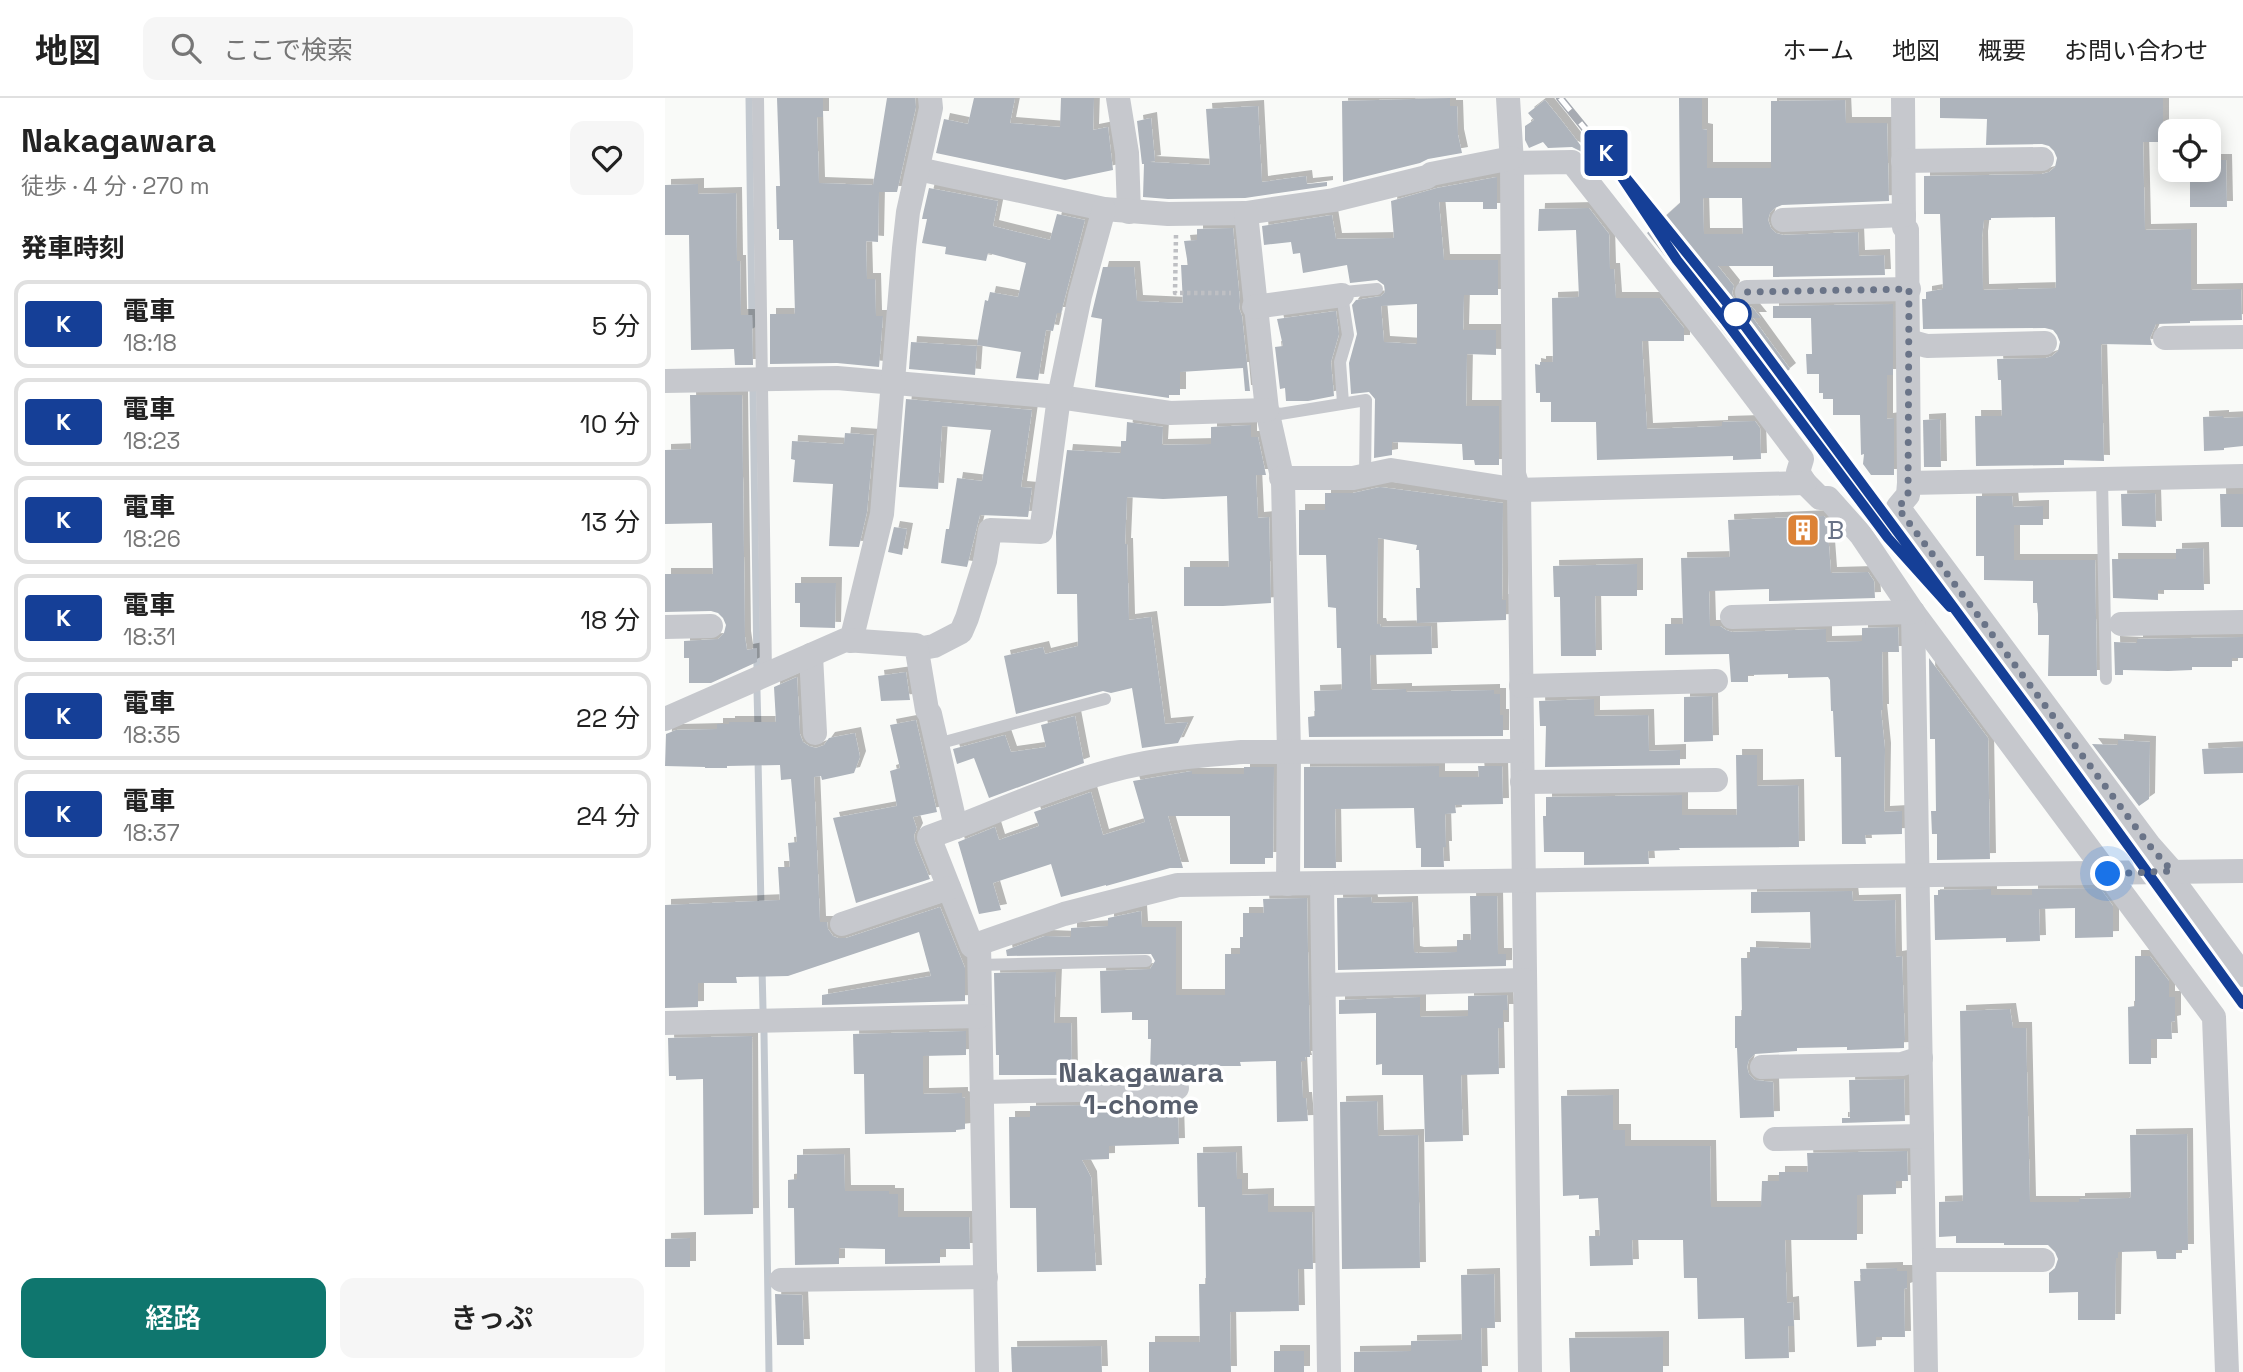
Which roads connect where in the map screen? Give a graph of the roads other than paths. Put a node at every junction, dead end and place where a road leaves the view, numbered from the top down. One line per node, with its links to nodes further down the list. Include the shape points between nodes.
1 (758, 98): 24 (lane)
2 (930, 98): 9 (street)
3 (1118, 98): 11 (street, via 1127,153)
4 (1509, 98): 7 (street)
5 (1903, 98): 8 (street)
6 (2042, 159): 8 (street)
7 (1512, 161): 12 (street, via 1431,174 1334,200); 34 (street, via 1571,162 1802,458 1798,472); 36 (street, via 1514,474)
8 (1903, 161): 13 (street)
9 (918, 169): 10 (street); 26 (street, via 908,212)
10 (1104, 209): 11 (street); 27 (street)
11 (1129, 212): 12 (street)
12 (1246, 213): 19 (street)
13 (1904, 215): 14 (street); 16 (street)
14 (1783, 220)
15 (1377, 289): 18 (lane)
16 (1909, 289): 17 (street); 22 (street)
17 (1747, 292)
18 (1342, 295): 19 (street); 28 (lane, via 1348,335 1341,362)
19 (1254, 300): 29 (street)
20 (2243, 337): 21 (street)
21 (2165, 338)
22 (1909, 341): 23 (street, via 1927,346); 35 (street)
23 (2045, 342)
24 (761, 379): 25 (street); 26 (street); 46 (lane)
25 (665, 381)
26 (893, 383): 27 (street); 43 (street, via 882,514)
27 (1059, 397): 29 (street, via 1170,413); 44 (street, via 1041,532 990,530 985,561 961,632 934,646)
28 (1343, 403): 29 (lane, via 1280,414); 30 (lane, via 1366,400)
29 (1267, 410): 32 (street)
30 (1365, 476): 32 (street); 36 (street, via 1391,470)
31 (2243, 476): 33 (street)
32 (1281, 478): 55 (street)
33 (2102, 479): 35 (street); 47 (lane)
34 (1805, 483): 36 (street); 37 (street, via 1842,512)
35 (1909, 483): 59 (street, via 1908,495 1898,508)
36 (1519, 491): 49 (street)
37 (1913, 612): 38 (street); 61 (street); 62 (street)
38 (1732, 617)
39 (2243, 622): 40 (street)
40 (2121, 625)
41 (711, 626): 42 (street)
42 (665, 627)
43 (851, 642): 44 (street, via 916,645); 45 (street, via 845,640)
44 (916, 649): 53 (street)
45 (811, 655): 46 (street); 52 (street)
46 (766, 674): 51 (street)
47 (2106, 679)
48 (1716, 681): 49 (street)
49 (1521, 686): 54 (street)
50 (1105, 699): 53 (lane)
51 (665, 719)
52 (815, 733)
53 (937, 744): 58 (street)
54 (1522, 751): 55 (street); 57 (street)
55 (1289, 753): 58 (street, via 1242,752 1145,763 1044,793); 64 (street)
56 (1716, 780): 57 (street)
57 (1522, 782): 63 (street)
58 (956, 827): 66 (street, via 929,837)
59 (2172, 871): 60 (street); 61 (street); 70 (street, via 2178,887)
60 (2243, 871)
61 (2108, 874): 62 (street); 89 (street, via 2214,1017)
62 (1918, 875): 63 (street); 75 (street)
63 (1523, 880): 65 (street); 71 (street)
64 (1288, 884): 65 (street); 68 (street, via 1178,885 1064,914)
65 (1322, 884): 72 (street)
66 (949, 888): 67 (street); 68 (street)
67 (842, 924)
68 (979, 954): 69 (lane); 73 (street)
69 (1146, 961)
70 (2243, 975)
71 (1524, 980): 72 (street); 87 (street)
72 (1324, 985): 86 (street)
73 (980, 1016): 74 (street); 78 (street)
74 (665, 1023)
75 (1921, 1058): 76 (street, via 1902,1064); 79 (street)
76 (1762, 1067)
77 (1177, 1088): 78 (street)
78 (982, 1092): 83 (street)
79 (1922, 1136): 80 (street); 81 (street)
80 (1775, 1139)
81 (1924, 1260): 82 (street); 88 (street)
82 (2043, 1261)
83 (986, 1277): 84 (street); 85 (street)
84 (781, 1280)
85 (987, 1372)
86 (1329, 1372)
87 (1530, 1372)
88 (1926, 1372)
89 (2228, 1372)

